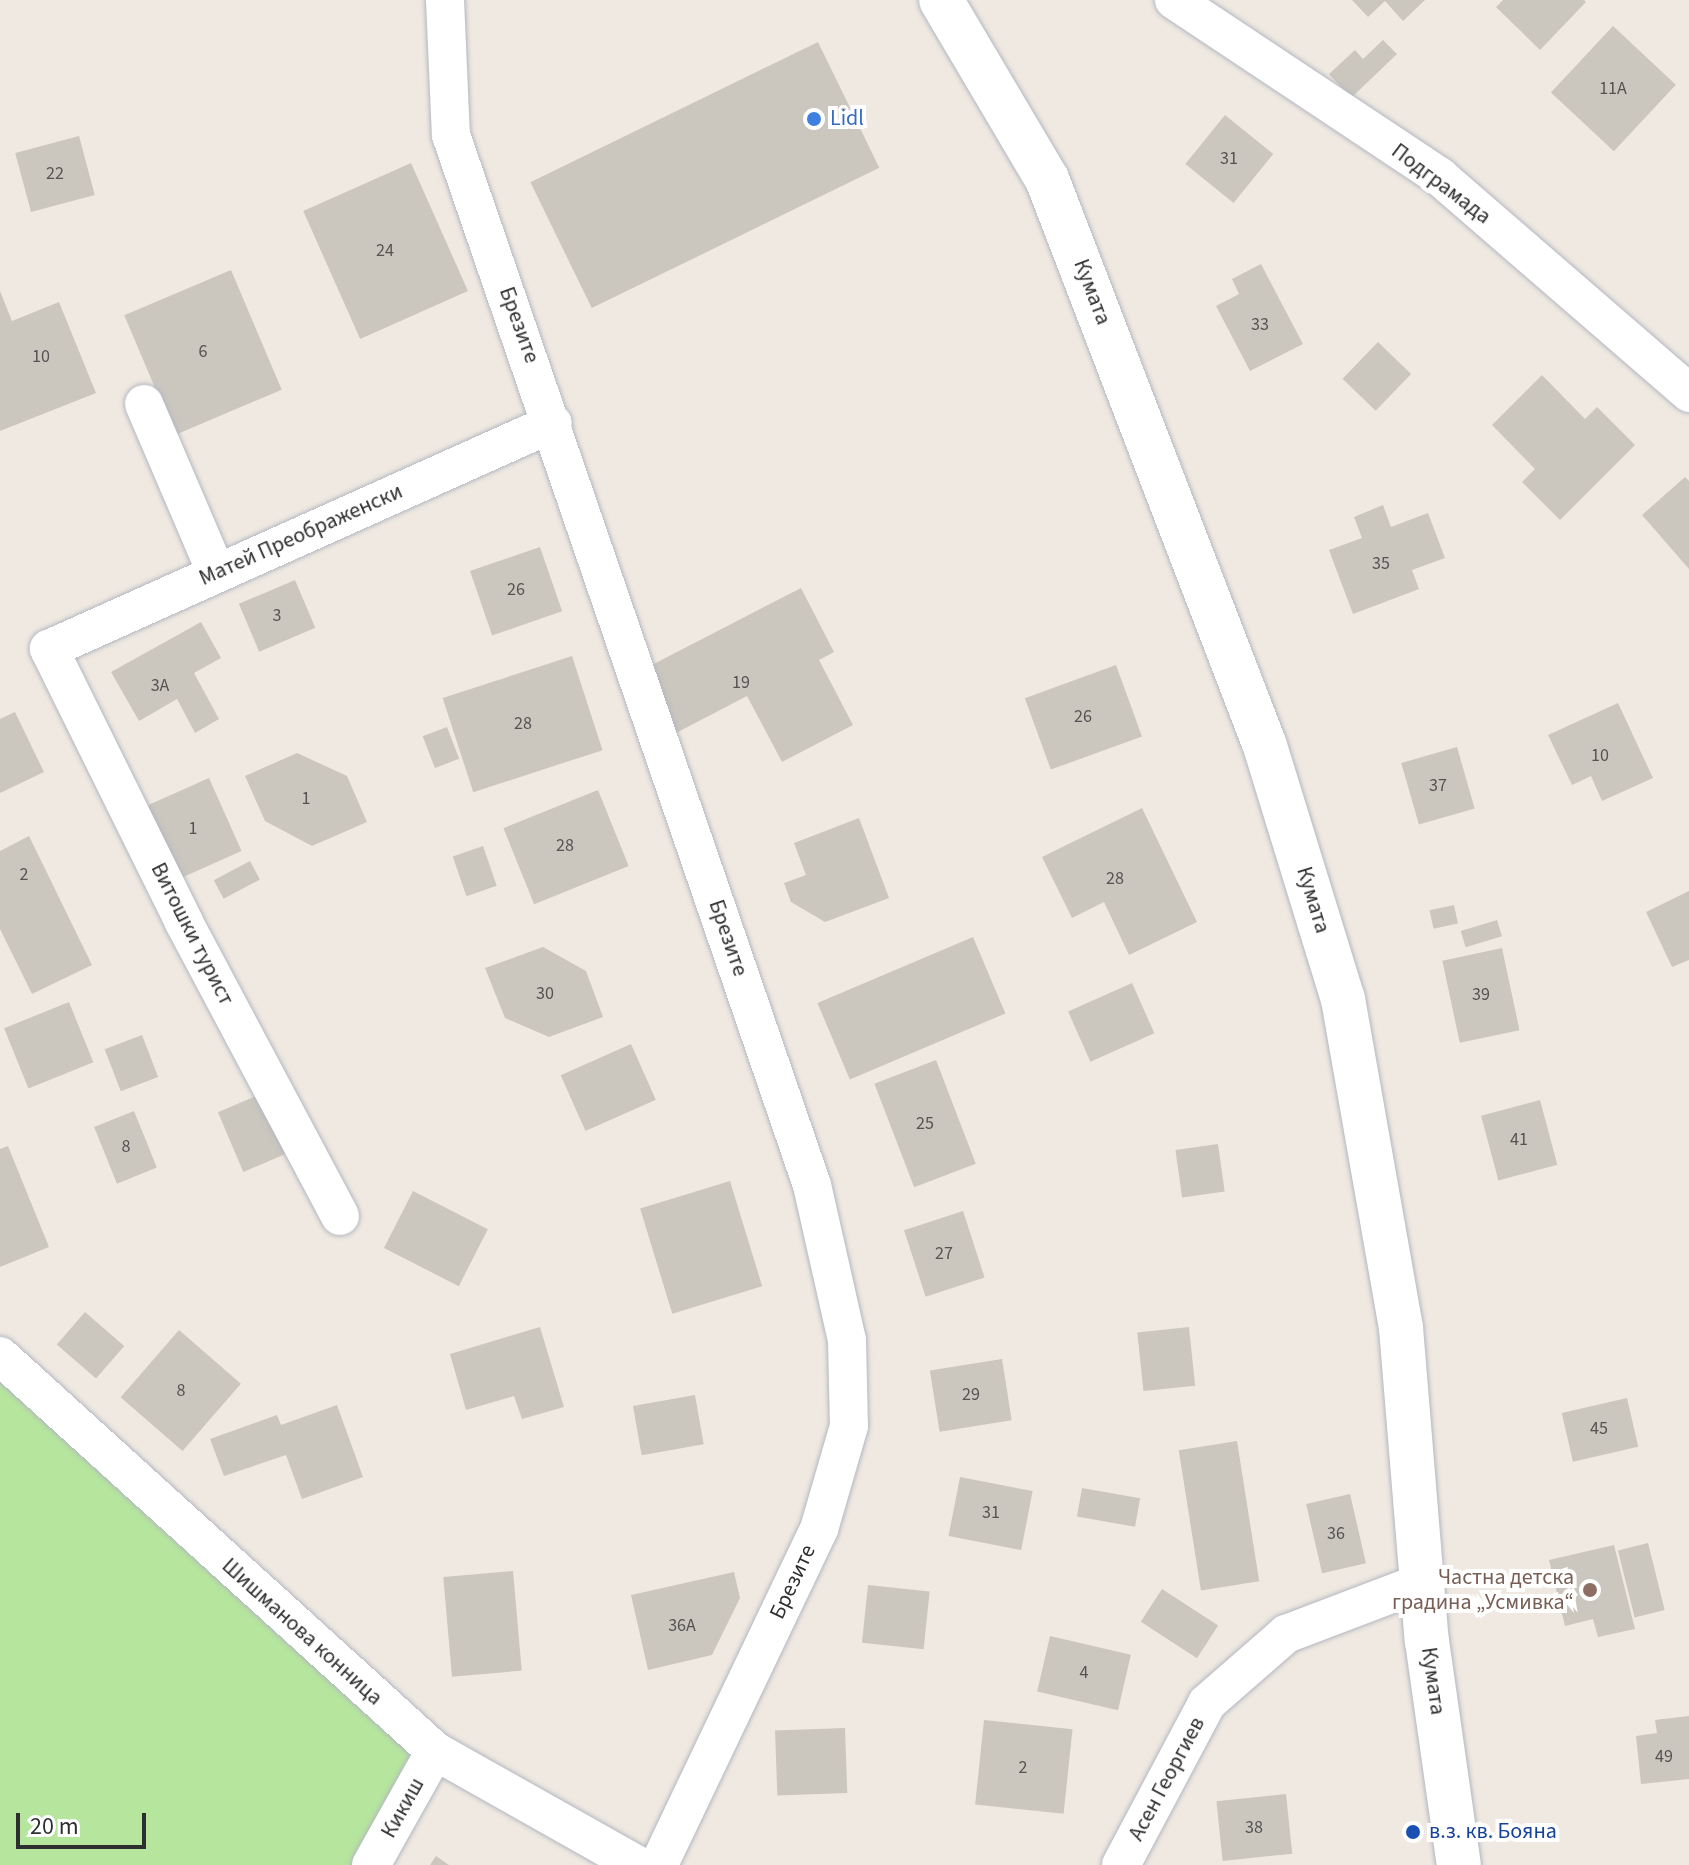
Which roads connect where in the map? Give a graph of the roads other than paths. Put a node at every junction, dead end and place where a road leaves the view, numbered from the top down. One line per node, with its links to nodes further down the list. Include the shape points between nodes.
1 (445, 0): 6 (street, Брезите, via 451,135)
2 (941, 0): 11 (main road, Кумата, via 1047,179 1265,746 1343,999 1401,1328)
3 (1174, 0): 4 (street, Подграмада, via 1440,177)
4 (1689, 393)
5 (144, 404): 7 (street)
6 (553, 423): 7 (street, Матей Преображенски); 15 (street, Брезите, via 812,1185 847,1340 849,1426 819,1529)
7 (216, 572): 8 (street, Матей Преображенски)
8 (49, 649): 9 (street, Витошки турист, via 184,922)
9 (340, 1216)
10 (0, 1356): 12 (street, Шишманова конница)
11 (1423, 1582): 16 (street, Асен Георгиев, via 1286,1634 1207,1703); 17 (main road, Кумата)
12 (435, 1751): 13 (street, Кикиш); 14 (street, Шишманова конница)
13 (371, 1865)
14 (637, 1865)
15 (659, 1865)
16 (1121, 1865)
17 (1459, 1865)

